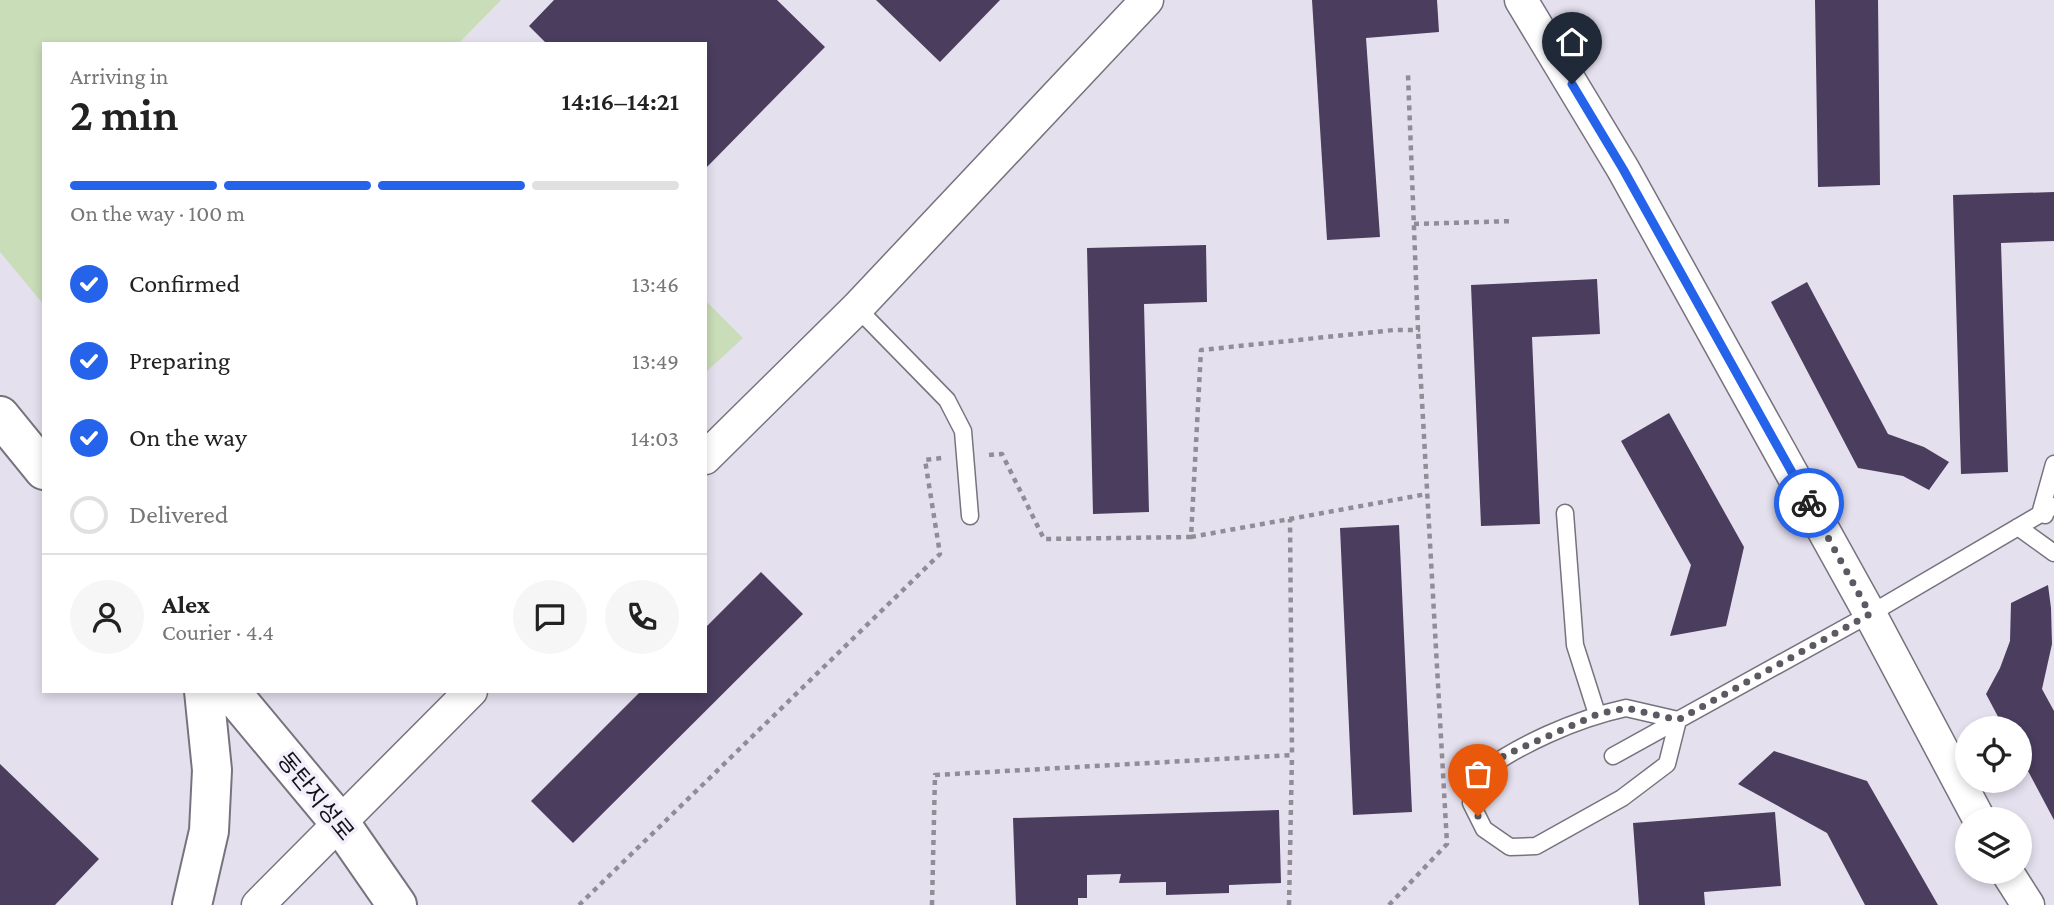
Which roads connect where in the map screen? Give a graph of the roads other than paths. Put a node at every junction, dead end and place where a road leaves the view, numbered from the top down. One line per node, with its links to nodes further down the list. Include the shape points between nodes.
1 (1147, 0): 3 (street)
2 (1521, 0): 13 (street, via 1623,169)
3 (857, 308): 5 (street); 10 (lane, via 947,400 963,431)
4 (0, 416): 7 (street)
5 (707, 456)
6 (2054, 464): 8 (lane)
7 (42, 468)
8 (2049, 512): 11 (lane)
9 (1565, 513): 17 (lane, via 1575,645)
10 (971, 516)
11 (2018, 527): 12 (lane); 13 (lane)
12 (2054, 553)
13 (1870, 614): 18 (lane); 20 (street)
14 (204, 693): 23 (street, via 212,770 209,818)
15 (232, 693): 21 (street, 동탄지성로)
16 (469, 693): 21 (street)
17 (1598, 714): 18 (lane, via 1626,708); 18 (lane, via 1505,755 1476,776 1471,803 1484,829 1510,847 1536,846 1622,798 1667,764)
18 (1678, 720): 19 (lane)
19 (1613, 756)
20 (1973, 807)
21 (340, 823): 24 (street); 25 (street, 동탄지성로)
22 (2015, 884): 26 (street)
23 (192, 905)
24 (258, 905)
25 (397, 905)
26 (2028, 905)

